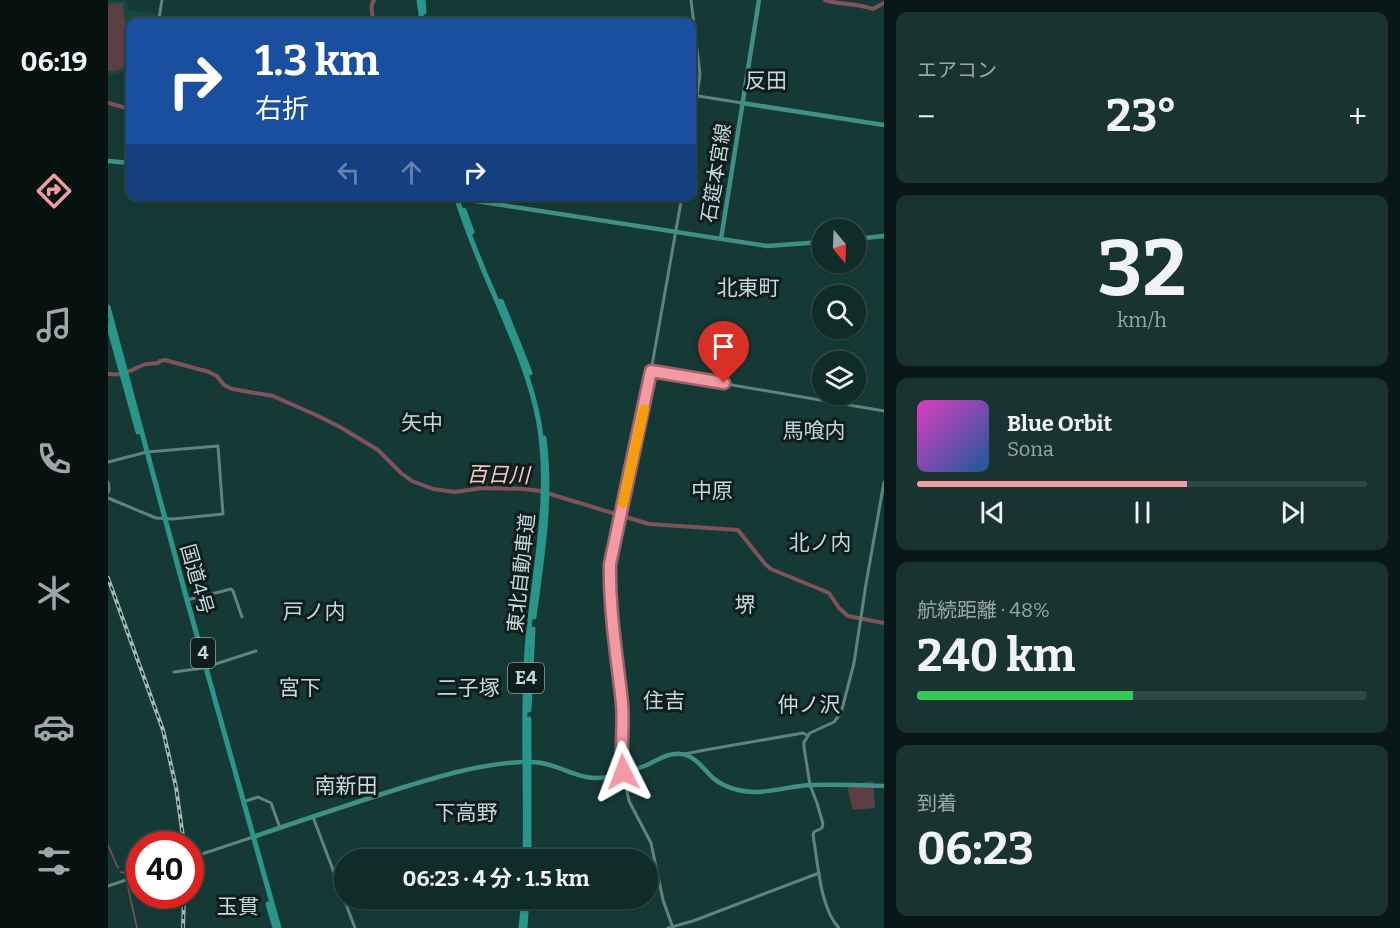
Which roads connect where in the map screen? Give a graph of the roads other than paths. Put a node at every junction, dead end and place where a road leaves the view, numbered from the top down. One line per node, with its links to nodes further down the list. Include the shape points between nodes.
1 (162, 0): 5 (street)
2 (420, 0): 6 (highway)
3 (692, 0): 7 (street)
4 (759, 0): 11 (main road)
5 (159, 18)
6 (423, 18)
7 (694, 18)
8 (696, 33): 9 (street, via 700,66)
9 (696, 88)
10 (696, 95): 11 (street)
11 (742, 103): 12 (main road, 石筵本宮線); 21 (main road, 石筵本宮線)
12 (884, 125)
13 (108, 161): 14 (main road)
14 (126, 163)
15 (459, 201): 50 (highway, 東北自動車道 / E4, via 532,380 544,438 546,491 526,672)
16 (477, 201): 18 (main road, 石筵本宮線)
17 (681, 201): 18 (street)
18 (676, 232): 21 (main road, 石筵本宮線); 25 (street)
19 (884, 236): 20 (main road)
20 (866, 238)
21 (721, 239): 22 (main road, via 767,246)
22 (812, 243)
23 (108, 307): 26 (highway, 国道4号 / 4)
24 (108, 323): 26 (highway, 国道4号 / 4)
25 (651, 371): 27 (street); 43 (street, via 610,564)
26 (123, 372): 28 (highway, 国道4号 / 4)
27 (884, 411)
28 (146, 452): 29 (street); 33 (highway, 国道4号 / 4); 33 (street, via 218,446 223,514)
29 (108, 462)
30 (108, 482): 32 (street)
31 (884, 482): 39 (street, via 854,663 841,712 834,722)
32 (108, 495): 33 (street, via 156,518)
33 (164, 518): 34 (highway, 国道4号 / 4)
34 (186, 601): 35 (street, via 231,589); 37 (highway, 国道4号 / 4)
35 (242, 617)
36 (256, 651): 37 (street)
37 (205, 668): 38 (street); 46 (highway, 国道4号 / 4); 49 (highway, 国道4号 / 4)
38 (174, 672)
39 (808, 735): 40 (street); 44 (street, via 804,747)
40 (685, 754): 43 (main road, via 669,755); 44 (main road, via 717,781 739,791)
41 (521, 762): 47 (main road, via 492,764 438,777)
42 (532, 762): 43 (main road, via 590,778)
43 (623, 772): 59 (street, via 629,801 651,843)
44 (810, 785): 45 (main road); 52 (street, via 823,824 813,834)
45 (884, 786)
46 (243, 802): 48 (street, via 258,797 271,803); 49 (highway, 国道4号 / 4)
47 (313, 817): 48 (main road); 57 (street)
48 (280, 828): 49 (main road)
49 (251, 838): 51 (street); 56 (highway, 国道4号 / 4)
50 (527, 849)
51 (204, 853)
52 (819, 873): 59 (street); 60 (street, via 827,909)
53 (126, 880): 54 (street)
54 (108, 886)
55 (524, 909): 58 (highway)
56 (277, 928)
57 (355, 928)
58 (523, 928)
59 (671, 928)
60 (839, 928)

